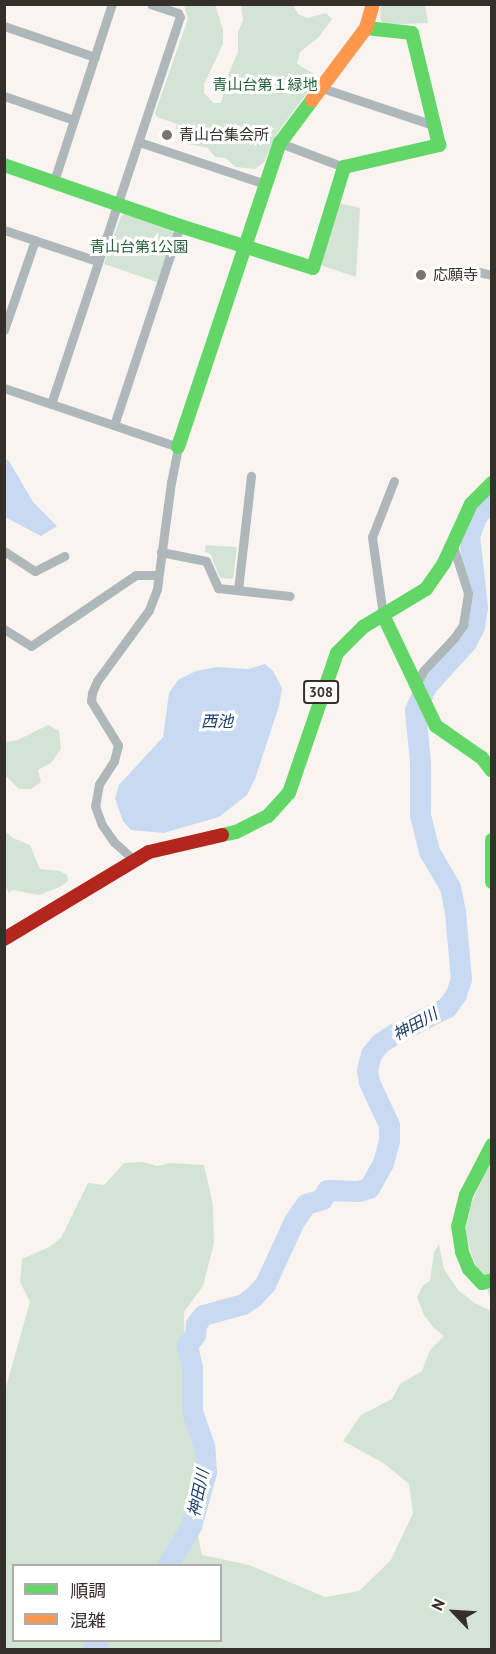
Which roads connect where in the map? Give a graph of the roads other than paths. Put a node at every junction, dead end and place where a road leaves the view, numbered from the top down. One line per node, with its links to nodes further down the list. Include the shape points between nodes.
1 (112, 4): 6 (street)
2 (152, 4): 11 (street, via 180,17)
3 (373, 4): 5 (main road)
4 (4, 26): 6 (street)
5 (366, 28): 7 (main road); 10 (main road, via 412,33)
6 (95, 57): 9 (street)
7 (322, 88): 10 (street); 12 (main road)
8 (4, 96): 9 (street)
9 (74, 120): 15 (street)
10 (436, 126): 14 (main road, via 438,147)
11 (139, 142): 16 (street); 17 (street)
12 (280, 143): 14 (street); 16 (main road)
13 (4, 165): 15 (main road)
14 (345, 167): 21 (main road, via 313,268)
15 (54, 181): 17 (main road)
16 (266, 184): 21 (main road)
17 (118, 204): 18 (main road); 22 (street)
18 (180, 226): 21 (main road); 28 (street)
19 (4, 230): 20 (street)
20 (35, 240): 22 (street); 25 (street)
21 (245, 245): 29 (main road)
22 (97, 261): 27 (street)
23 (470, 270): 24 (street)
24 (492, 275)
25 (4, 330)
26 (4, 388): 27 (street)
27 (51, 404): 28 (street)
28 (114, 424): 29 (street)
29 (178, 447): 35 (street)
30 (251, 476): 38 (street)
31 (394, 481): 40 (street, via 372,537)
32 (492, 483): 33 (main road, 308, via 471,504)
33 (453, 545): 40 (main road, 308, via 426,589); 42 (street, via 468,592 463,625)
34 (4, 551): 36 (street, via 35,571)
35 (162, 552): 37 (street); 38 (street, via 206,561 218,588)
36 (64, 556)
37 (158, 575): 41 (street, via 136,575 31,646); 45 (street, via 149,610 92,693 92,701 118,745 99,784 95,806 114,842)
38 (238, 590): 39 (street)
39 (290, 596)
40 (383, 615): 42 (main road); 45 (main road, 308, via 363,627 338,653 322,688 297,775 289,793 267,816 236,832)
41 (4, 629)
42 (415, 686): 43 (main road, via 436,726 482,758)
43 (492, 771)
44 (492, 840): 46 (main road)
45 (133, 859): 47 (main road, 308, via 110,877)
46 (492, 882)
47 (4, 939)
48 (492, 1145): 49 (main road, via 466,1195 458,1226 462,1252 470,1269 482,1283)
49 (492, 1280)

